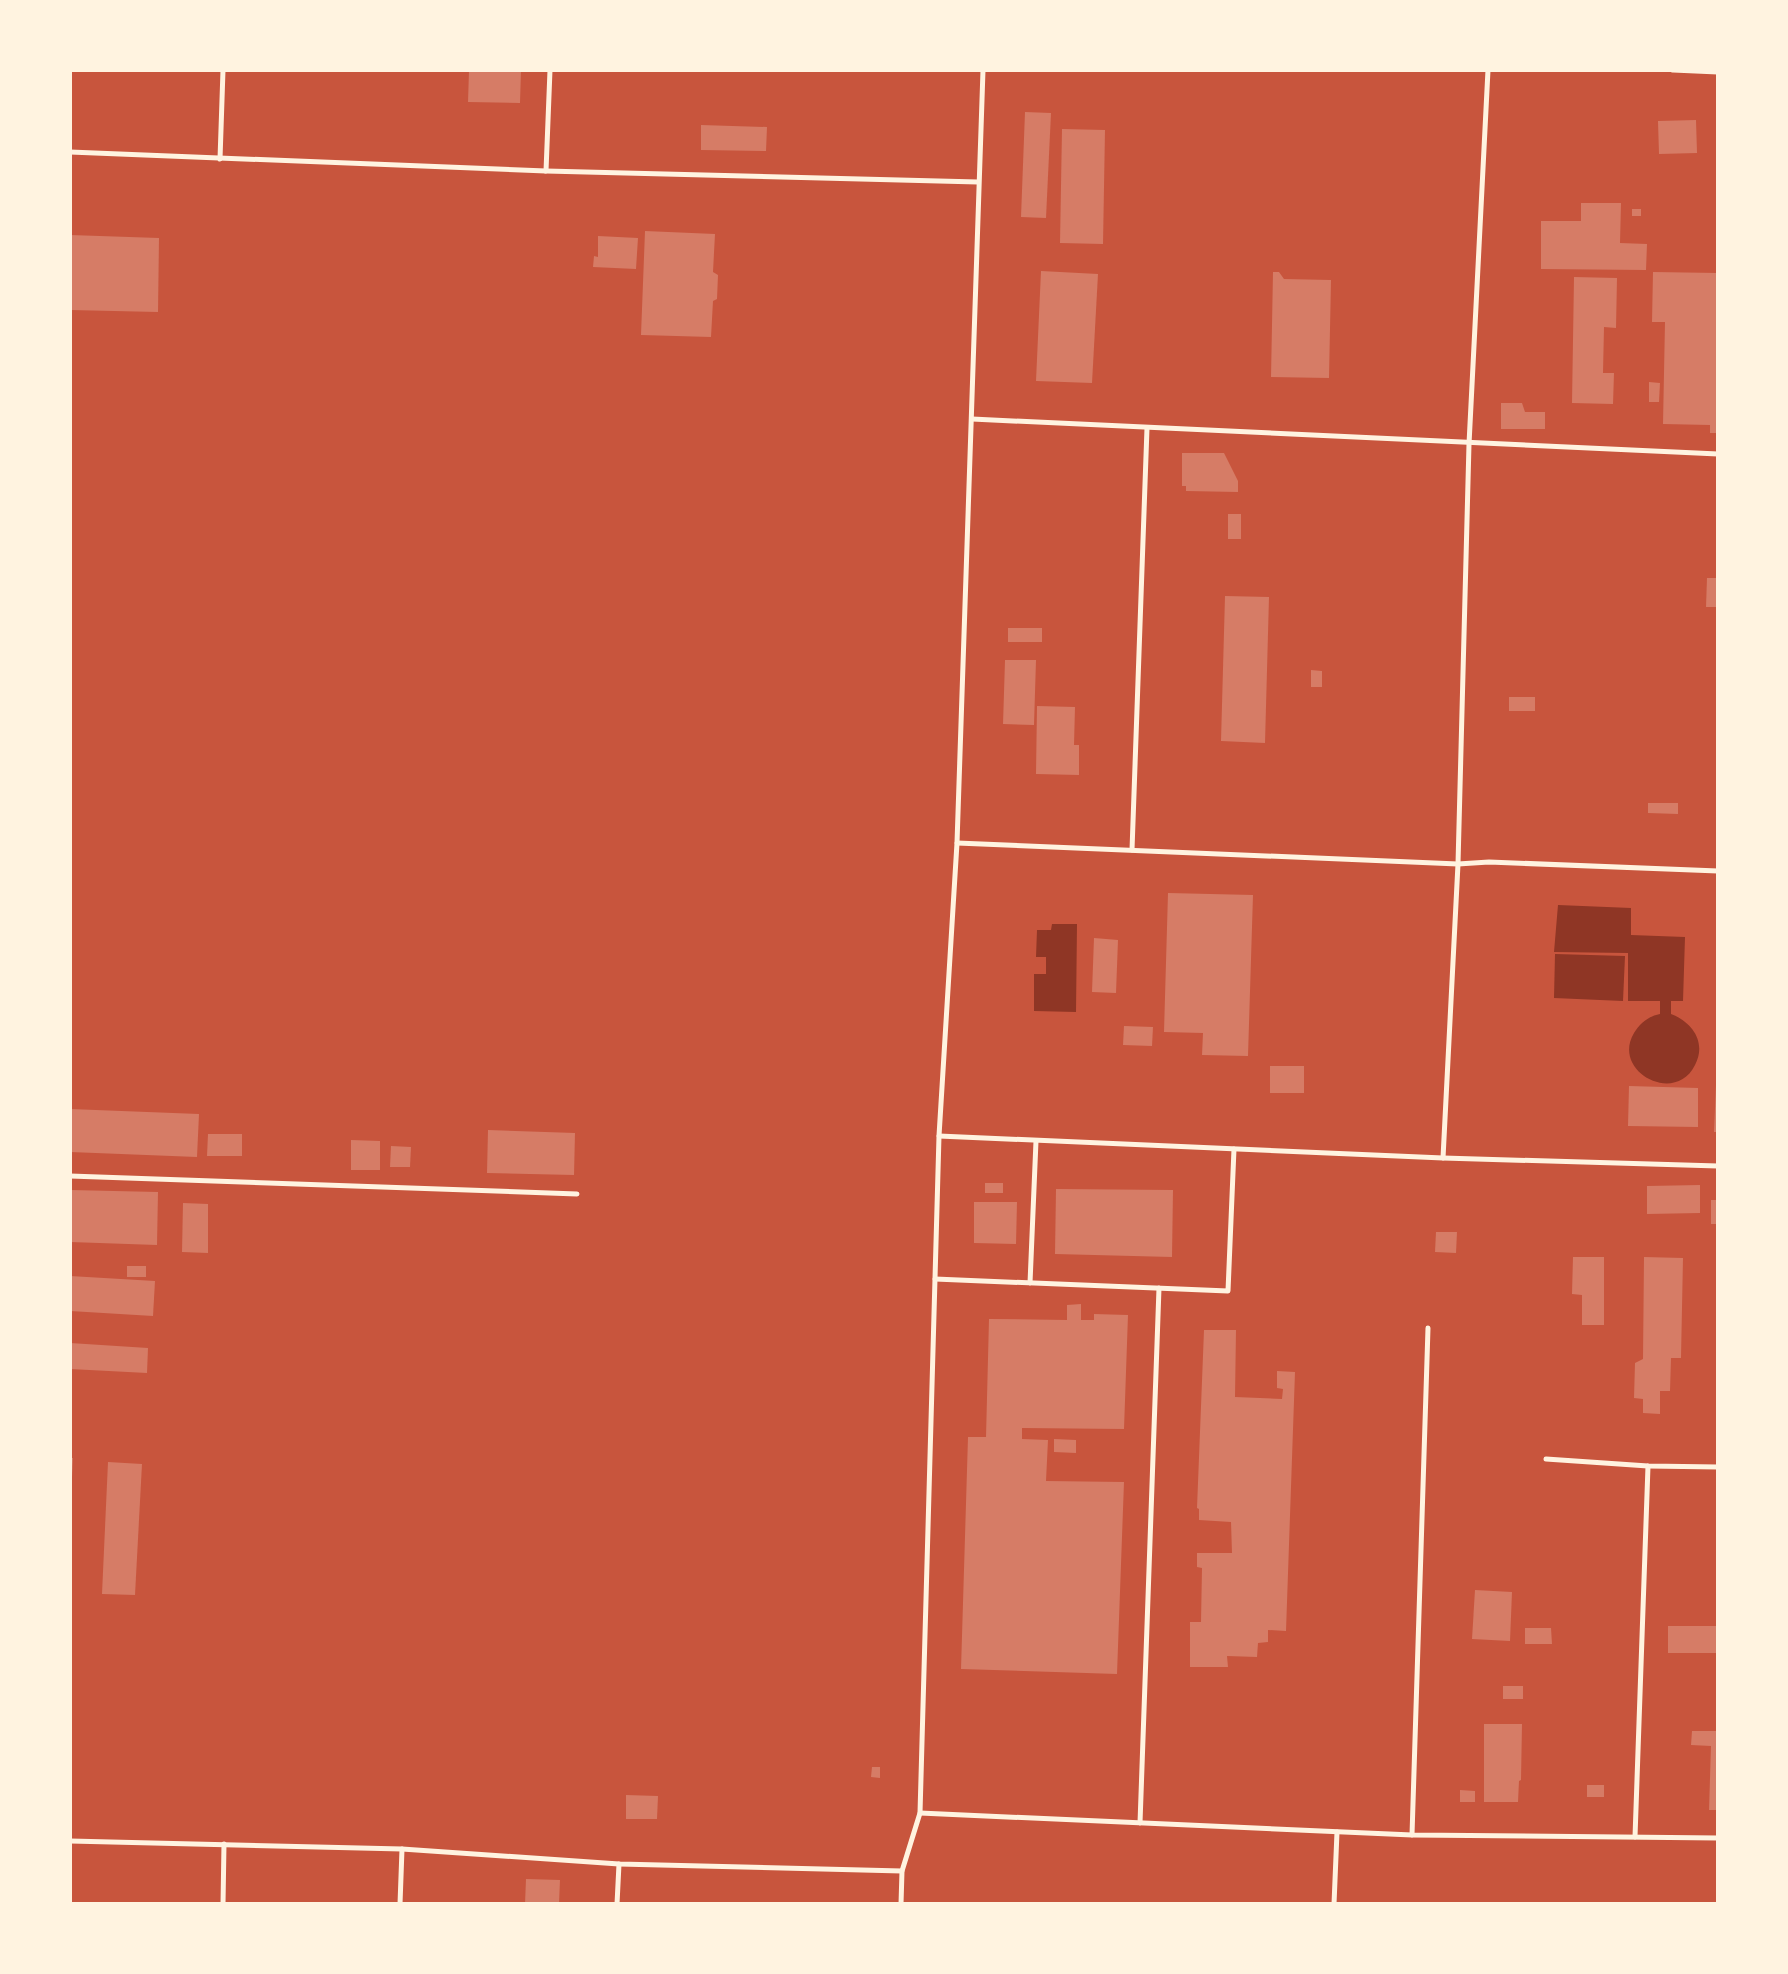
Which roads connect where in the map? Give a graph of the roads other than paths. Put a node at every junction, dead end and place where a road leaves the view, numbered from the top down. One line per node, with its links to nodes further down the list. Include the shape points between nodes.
1 (223, 70): 8 (lane)
2 (550, 70): 9 (lane)
3 (983, 70): 10 (lane)
4 (1488, 70): 13 (lane)
5 (1674, 70): 6 (lane)
6 (1718, 72)
7 (70, 152): 8 (lane)
8 (220, 159): 9 (lane)
9 (546, 171): 10 (lane)
10 (978, 182): 11 (lane)
11 (972, 419): 12 (lane); 15 (lane)
12 (1147, 428): 13 (lane); 16 (lane)
13 (1469, 444): 14 (lane); 17 (lane)
14 (1718, 454)
15 (957, 843): 16 (lane); 19 (lane)
16 (1132, 850): 17 (lane)
17 (1458, 864): 18 (lane); 22 (lane)
18 (1718, 871)
19 (939, 1136): 20 (lane); 26 (lane)
20 (1036, 1140): 21 (lane); 27 (lane)
21 (1234, 1149): 22 (lane); 28 (lane, via 1228,1291)
22 (1443, 1158): 23 (lane)
23 (1718, 1166)
24 (70, 1176): 25 (lane)
25 (577, 1194)
26 (935, 1279): 27 (lane); 33 (lane)
27 (1030, 1283): 28 (lane)
28 (1159, 1288): 34 (lane)
29 (1428, 1328): 36 (lane)
30 (1546, 1459): 31 (lane)
31 (1648, 1466): 32 (lane); 37 (lane)
32 (1718, 1467)
33 (920, 1814): 34 (lane); 43 (lane)
34 (1140, 1824): 35 (lane)
35 (1337, 1832): 36 (lane); 48 (lane)
36 (1412, 1835): 37 (lane)
37 (1635, 1837): 38 (lane)
38 (1718, 1838)
39 (70, 1841): 40 (lane)
40 (224, 1844): 41 (lane); 44 (lane)
41 (402, 1849): 42 (lane); 45 (lane)
42 (619, 1864): 43 (lane); 46 (lane)
43 (902, 1871): 47 (lane)
44 (223, 1904)
45 (400, 1904)
46 (617, 1904)
47 (901, 1904)
48 (1334, 1904)

